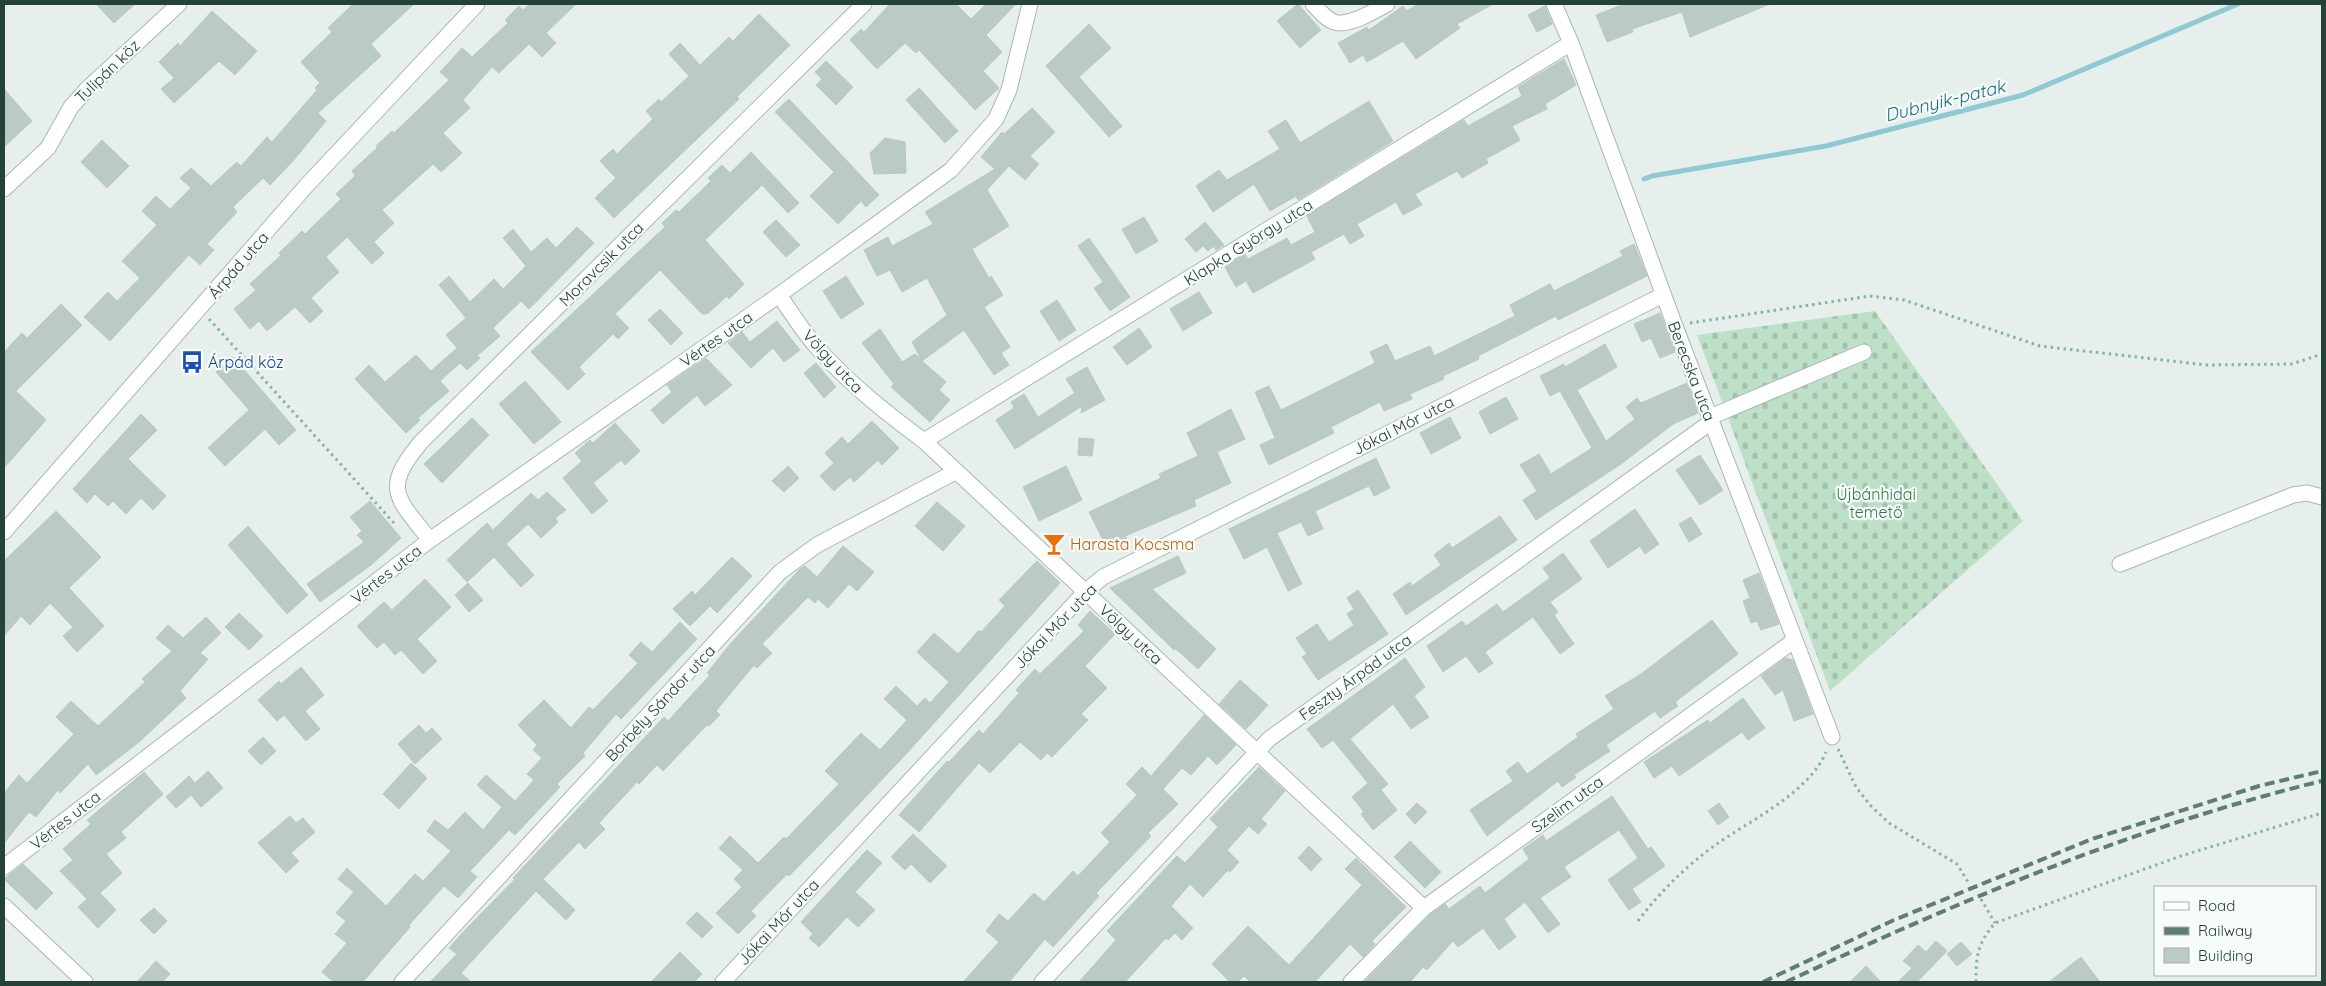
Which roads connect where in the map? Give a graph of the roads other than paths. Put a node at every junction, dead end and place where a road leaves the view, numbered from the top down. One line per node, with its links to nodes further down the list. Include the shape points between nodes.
1 (179, 4): 9 (street, Tulipán köz, via 87,89 71,107 48,148)
2 (477, 4): 17 (street, Árpád utca, via 307,185)
3 (864, 4): 18 (street, Moravcsik utca, via 405,461 396,490 402,505)
4 (1030, 4): 10 (street, Vértes utca, via 1008,90 996,119 976,144 951,170)
5 (1313, 4): 6 (street, via 1325,17 1340,23 1366,16)
6 (1387, 4)
7 (1554, 4): 8 (street, Berecska utca)
8 (1572, 43): 11 (street, Berecska utca); 14 (street, Klapka György utca)
9 (4, 189)
10 (779, 295): 14 (street, Völgy utca, via 815,345 852,384); 18 (street, Vértes utca)
11 (1664, 295): 13 (street, Berecska utca); 20 (street, Jókai Mór utca, via 1128,563)
12 (1864, 352): 13 (street, Feszty Árpád utca)
13 (1711, 420): 21 (street, Berecska utca); 23 (street, Feszty Árpád utca)
14 (924, 441): 15 (street, Völgy utca)
15 (955, 472): 20 (street, Völgy utca); 28 (street, Borbély Sándor utca, via 817,545 780,572)
16 (2322, 497): 19 (street, via 2307,493 2293,495)
17 (4, 532)
18 (430, 540): 24 (street, Vértes utca)
19 (2120, 564)
20 (1085, 592): 23 (street, Völgy utca); 29 (street, Jókai Mór utca)
21 (1794, 640): 22 (street, Berecska utca); 26 (street, Szelim utca)
22 (1832, 737)
23 (1256, 750): 26 (street, Völgy utca); 30 (street, Feszty Árpád utca)
24 (4, 867)
25 (4, 906): 27 (street)
26 (1424, 908): 31 (street, Szelim utca)
27 (85, 982)
28 (402, 982)
29 (723, 982)
30 (1042, 982)
31 (1351, 982)

